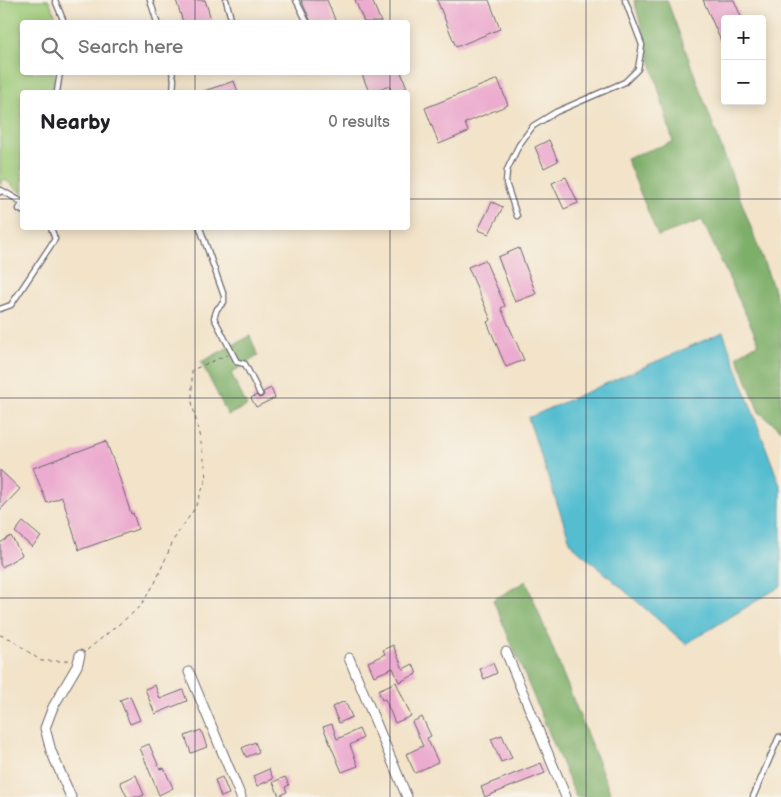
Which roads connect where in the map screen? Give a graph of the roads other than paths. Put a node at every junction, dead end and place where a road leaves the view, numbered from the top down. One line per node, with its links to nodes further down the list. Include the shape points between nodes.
1 (55, 0): 7 (lane)
2 (150, 0): 8 (lane)
3 (226, 0): 6 (lane)
4 (296, 0): 9 (lane)
5 (625, 0): 16 (lane, via 642,45 638,69 625,82 532,126 507,170 506,183)
6 (230, 15)
7 (63, 20)
8 (156, 20)
9 (306, 20)
10 (60, 75): 12 (lane)
11 (173, 75): 13 (lane)
12 (57, 90)
13 (173, 90)
14 (0, 192): 15 (lane)
15 (20, 202)
16 (518, 216)
17 (53, 230): 19 (lane, via 55,239 11,305)
18 (201, 230): 20 (lane, via 224,296 214,318 236,362 244,364)
19 (0, 309)
20 (260, 394)
21 (506, 652): 29 (street)
22 (80, 655): 26 (street, via 45,728 50,751)
23 (350, 658): 28 (street)
24 (189, 672): 27 (street)
25 (781, 738): 30 (lane)
26 (72, 797)
27 (240, 797)
28 (406, 797)
29 (566, 797)
30 (753, 797)

